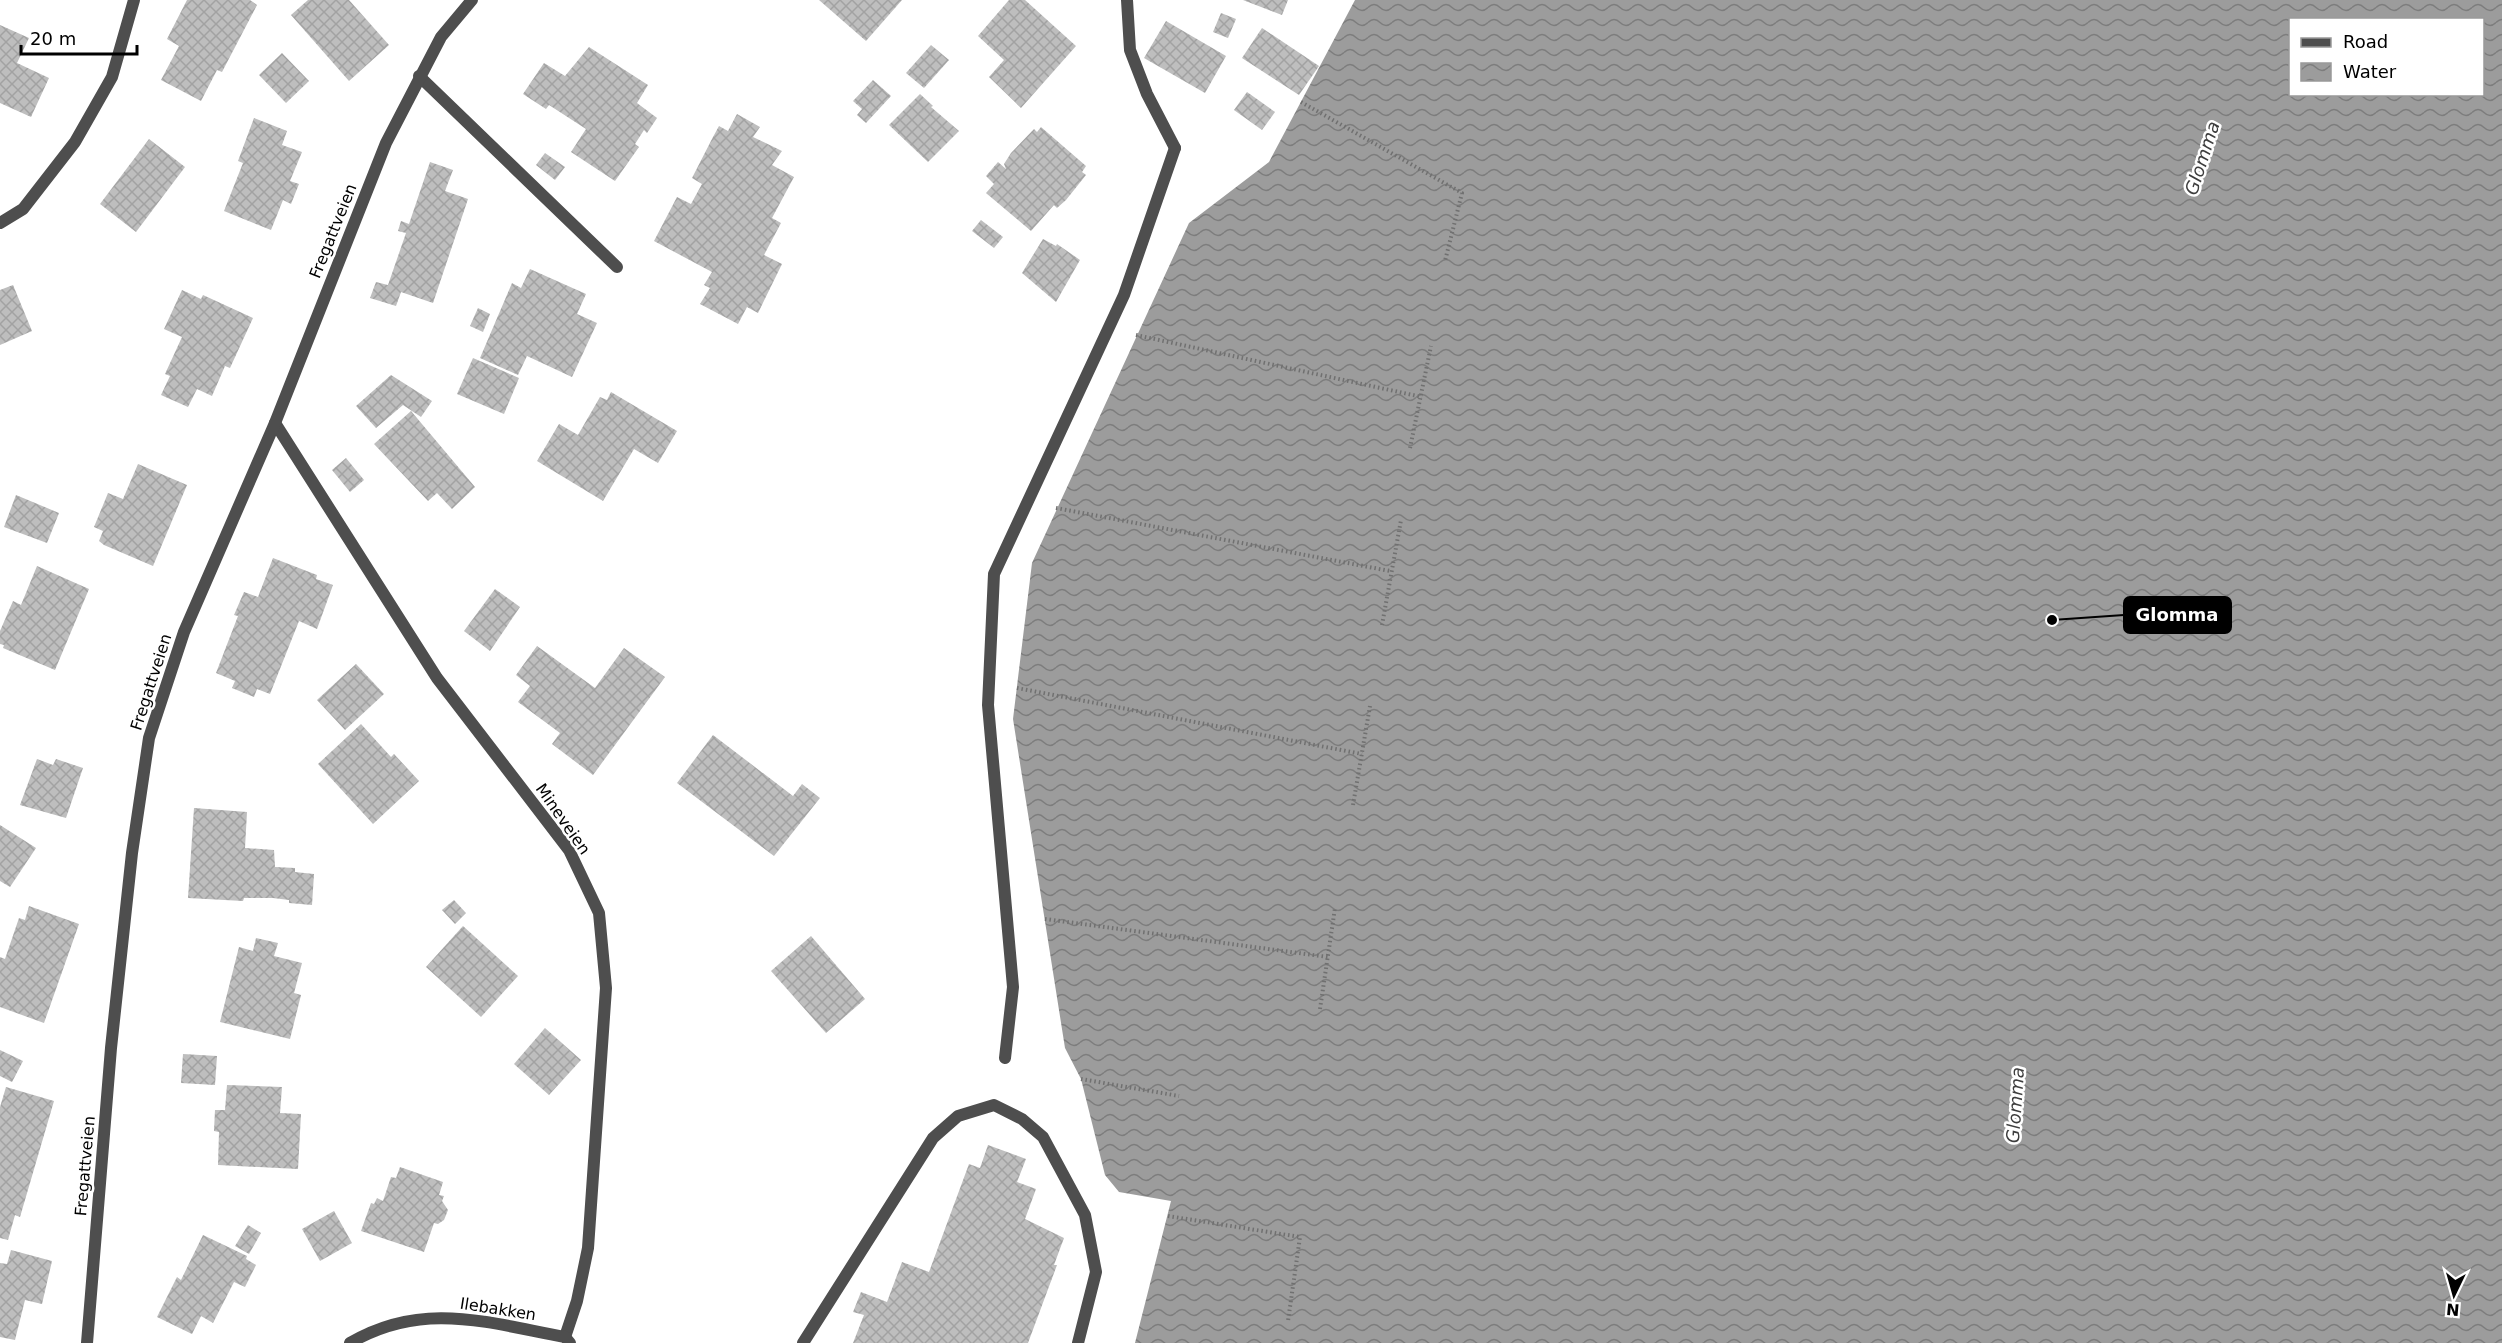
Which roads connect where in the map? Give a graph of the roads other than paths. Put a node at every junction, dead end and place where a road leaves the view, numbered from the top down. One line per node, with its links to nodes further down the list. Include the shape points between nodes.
1 (134, 0): 5 (street, via 112,77 75,142 23,209)
2 (472, 0): 4 (street, Fregattveien, via 441,37)
3 (1127, 0): 8 (street, via 1131,50 1147,94 1175,148 1124,295 994,574 988,705 1013,987)
4 (419, 76): 6 (street); 7 (street, Fregattveien, via 386,143)
5 (0, 223)
6 (617, 267)
7 (274, 423): 9 (street, Mineveien, via 437,678 569,850 599,913 606,988 588,1248); 10 (street, Fregattveien, via 184,632 149,738 111,1048)
8 (1005, 1058)
9 (568, 1340): 11 (street, Ilebakken, via 459,1318 407,1319 372,1330)
10 (87, 1343)
11 (350, 1343)
12 (803, 1343): 13 (street, via 933,1138 957,1116 994,1105 1022,1119 1043,1137 1085,1215 1096,1272)
13 (1078, 1343)

